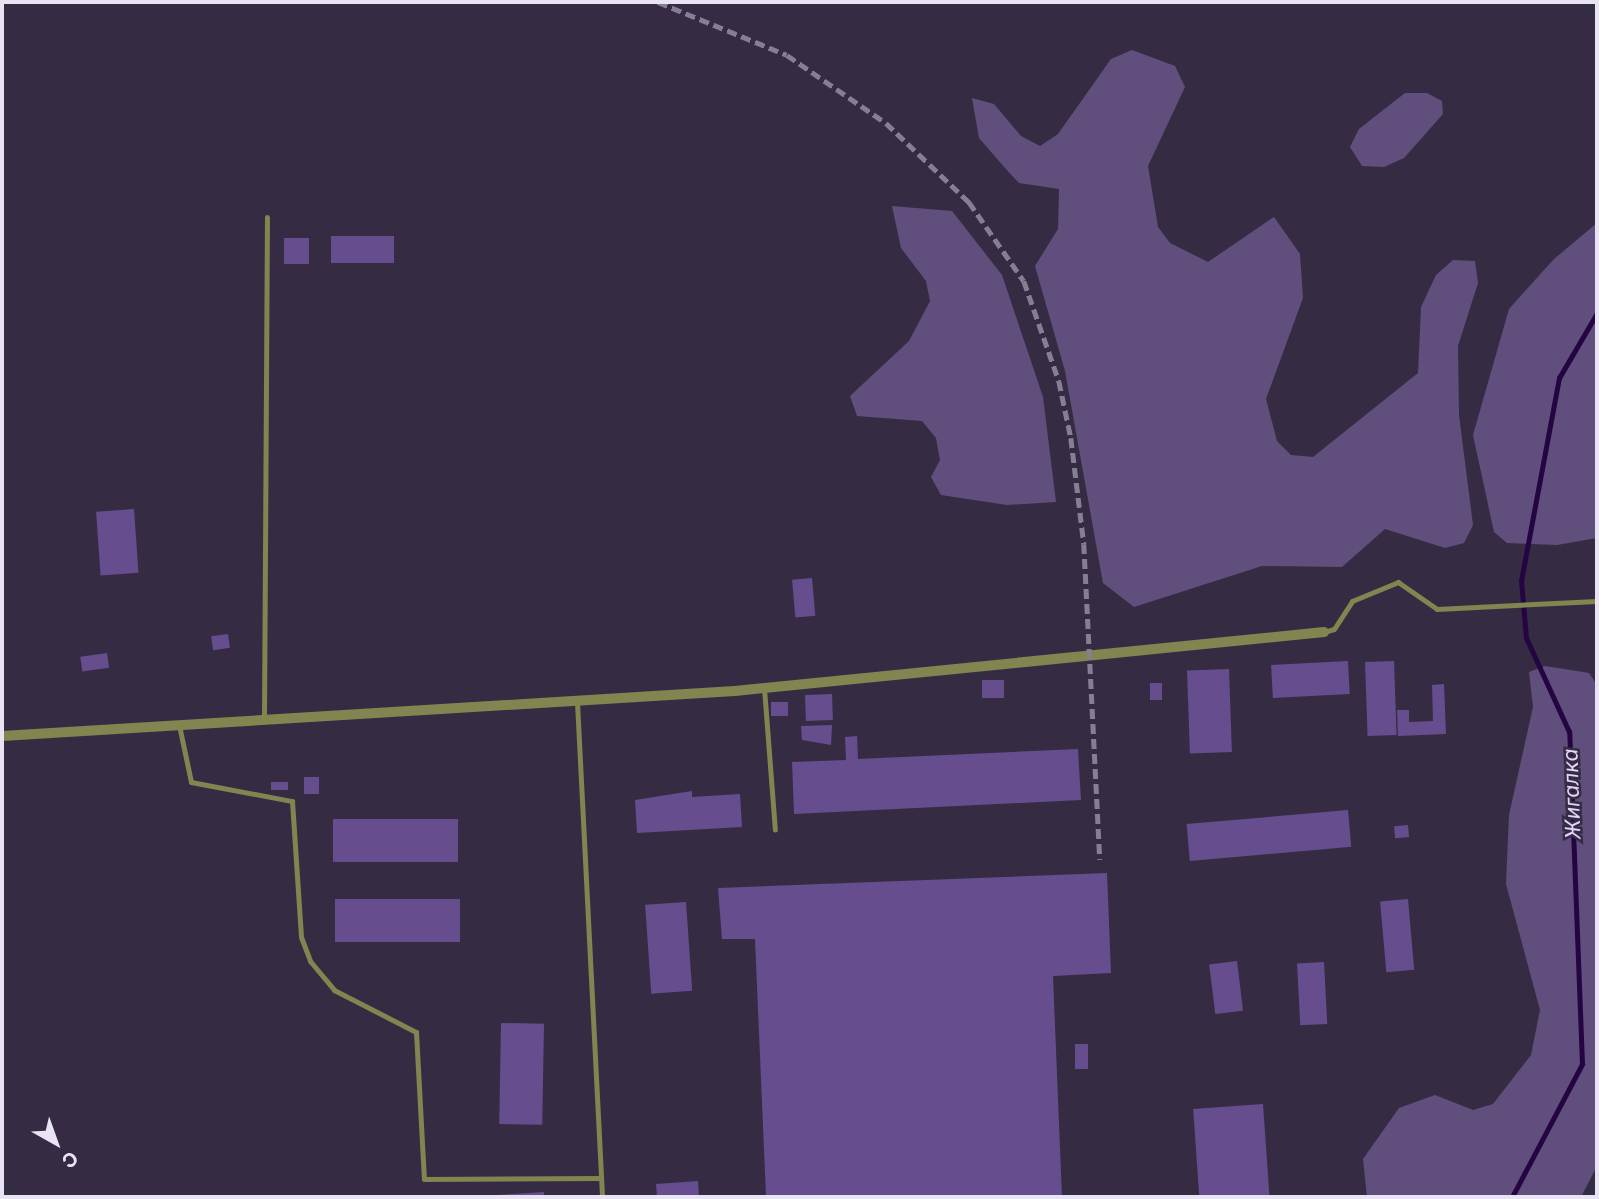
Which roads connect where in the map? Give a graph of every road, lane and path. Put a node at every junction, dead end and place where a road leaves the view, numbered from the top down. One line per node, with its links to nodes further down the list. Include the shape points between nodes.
1 (267, 217): 6 (lane)
2 (1597, 601): 3 (lane, via 1437,609 1398,582 1352,601 1334,629)
3 (1324, 632): 4 (street)
4 (764, 688): 5 (street); 9 (lane)
5 (577, 702): 6 (street); 10 (lane)
6 (264, 720): 7 (street)
7 (179, 725): 8 (street); 10 (lane, via 191,782 292,801 300,937 310,961 334,990 416,1032 424,1178)
8 (2, 736)
9 (775, 830)
10 (601, 1178): 11 (lane)
11 (602, 1197)

